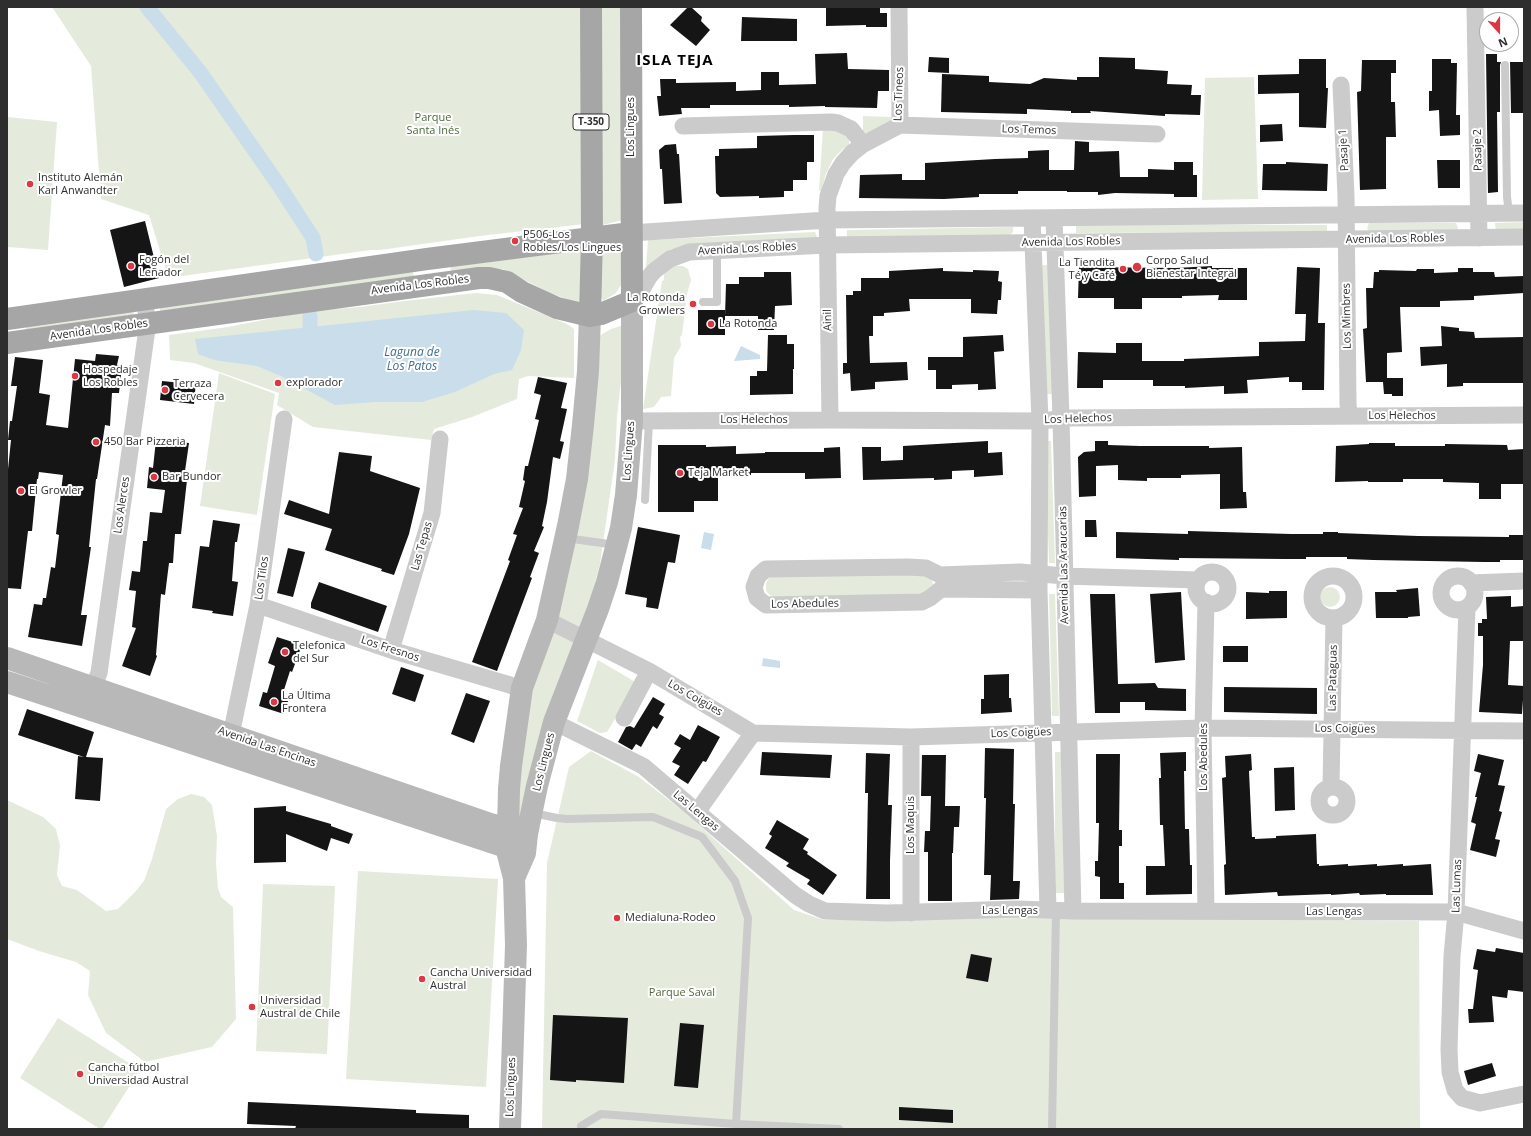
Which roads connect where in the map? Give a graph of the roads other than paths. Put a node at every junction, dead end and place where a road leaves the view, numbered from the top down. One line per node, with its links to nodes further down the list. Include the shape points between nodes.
1 (591, 7): 18 (main road, Los Lingues / T-350)
2 (631, 7): 17 (main road, Los Lingues)
3 (900, 7): 7 (street, Los Tineos)
4 (1476, 7): 12 (street, Pasaje 2)
5 (1505, 65): 11 (lane, via 1507,197)
6 (1341, 85): 13 (street, Pasaje 1)
7 (900, 125): 9 (street, Los Temos); 10 (street, Los Tineos)
8 (683, 126): 10 (street, via 831,122 851,129)
9 (1157, 134)
10 (862, 145): 16 (street, Los Tineos, via 843,163 836,174 828,196)
11 (1516, 213): 12 (street, Avenida Los Robles)
12 (1478, 214): 13 (street, Avenida Los Robles); 20 (street, Pasaje 2)
13 (1346, 215): 15 (street, Avenida Los Robles); 21 (street, Los Mimbres)
14 (1032, 218): 15 (street, Avenida Los Robles); 16 (street, Avenida Los Robles); 23 (street)
15 (1054, 218): 22 (street, Avenida Las Araucarias)
16 (827, 220): 17 (street, Avenida Los Robles); 24 (street, Ainil)
17 (631, 233): 18 (main road, Avenida Los Robles); 29 (main road, Los Lingues)
18 (592, 237): 26 (main road, Avenida Los Robles); 31 (main road, Los Lingues / T-350)
19 (1524, 237): 20 (street, Avenida Los Robles)
20 (1479, 238): 21 (street, Avenida Los Robles)
21 (1346, 239): 22 (street, Avenida Los Robles); 36 (street, Los Mimbres)
22 (1055, 242): 23 (street, Avenida Los Robles); 37 (street, Avenida Las Araucarias)
23 (1032, 243): 24 (street, Avenida Los Robles); 41 (street)
24 (827, 245): 25 (street, Avenida Los Robles); 39 (street, Ainil)
25 (717, 250): 29 (street, Avenida Los Robles, via 689,252 670,259 654,271); 30 (lane, via 717,302)
26 (427, 259): 27 (main road); 28 (main road, Avenida Los Robles)
27 (427, 284): 31 (main road, Avenida Los Robles, via 479,278 498,280 557,308); 33 (main road, Avenida Los Robles)
28 (144, 300): 32 (main road, Avenida Los Robles); 33 (street, Los Alerces)
29 (632, 301): 31 (main road, Avenida Los Robles); 40 (main road, Los Lingues)
30 (703, 302)
31 (590, 316): 44 (main road, Los Lingues, via 583,425 577,479)
32 (7, 319)
33 (148, 323): 34 (main road, Avenida Los Robles); 63 (street, Los Alerces, via 98,672)
34 (7, 343)
35 (1524, 415): 36 (street, Los Helechos)
36 (1349, 416): 37 (street, Los Helechos)
37 (1061, 418): 41 (street, Los Helechos); 46 (street, Avenida Las Araucarias)
38 (284, 419): 53 (street, Los Tilos)
39 (830, 420): 40 (street, Los Helechos); 41 (street, Los Helechos)
40 (640, 421): 43 (lane); 45 (main road, Los Lingues)
41 (1040, 421): 48 (street)
42 (440, 439): 58 (street, Las Tepas, via 432,513)
43 (645, 500)
44 (566, 538): 45 (lane); 56 (main road, Los Lingues)
45 (617, 545): 57 (main road, Los Lingues)
46 (1064, 576): 47 (street, Los Abedules); 48 (street, Los Abedules); 70 (street, Avenida Las Araucarias)
47 (1198, 580): 52 (street, via 1197,593 1200,599); 52 (street, Los Abedules, via 1205,573 1214,572 1227,581 1227,593 1222,600)
48 (1039, 581): 50 (street, Los Abedules, via 1020,572); 72 (street)
49 (1524, 581): 51 (street)
50 (941, 582): 50 (street, Los Abedules, via 926,568 766,569 758,576 754,587 757,598 766,605 922,602 930,598)
51 (1471, 583): 54 (street, Las Lumas, via 1475,593); 54 (street, via 1468,579 1457,576 1448,580 1442,589 1443,600 1450,608)
52 (1206, 602): 66 (street, Los Abedules)
53 (258, 605): 58 (street, Los Fresnos); 74 (street, Los Tilos)
54 (1467, 608): 68 (street, Las Lumas)
55 (1334, 618): 67 (street, Las Pataguas)
56 (547, 620): 57 (street, Los Coigües); 62 (main road, Los Lingues)
57 (586, 640): 60 (street, Los Coigües); 65 (main road, Los Lingues)
58 (391, 650): 62 (street, Los Fresnos, via 510,685)
59 (7, 658): 63 (main road, Avenida Las Encinas)
60 (649, 671): 64 (street); 71 (street, Los Coigües)
61 (7, 682): 63 (main road, Avenida Las Encinas)
62 (522, 691): 77 (main road, Los Lingues, via 510,766)
63 (89, 698): 74 (main road, Avenida Las Encinas)
64 (624, 718)
65 (554, 722): 76 (street, Las Lengas, via 643,766); 77 (main road, Los Lingues)
66 (1204, 728): 67 (street, Los Coigües); 70 (street, Los Coigües); 80 (street, Los Abedules)
67 (1332, 729): 68 (street, Los Coigües); 75 (street, Las Pataguas)
68 (1462, 730): 69 (street, Los Coigües); 81 (street, Las Lumas)
69 (1524, 731)
70 (1068, 732): 72 (street, Los Coigües); 79 (street, Avenida Las Araucarias)
71 (753, 733): 73 (street, Los Coigües); 76 (street)
72 (1043, 733): 73 (street, Los Coigües); 78 (street)
73 (911, 737): 82 (street, Los Maquis)
74 (231, 744): 77 (main road, Avenida Las Encinas)
75 (1332, 787)
76 (697, 812): 82 (street, Las Lengas, via 809,904 825,911)
77 (514, 832): 85 (lane, via 557,818 653,817 702,837 735,881 748,918); 86 (main road, Los Lingues, via 516,945)
78 (1052, 911): 79 (street, Las Lengas); 82 (street, Las Lengas); 89 (lane)
79 (1073, 911): 80 (street, Las Lengas)
80 (1206, 911): 81 (street, Las Lengas)
81 (1456, 912): 83 (street, Las Lengas); 84 (street, Las Lumas, via 1449,1049 1450,1072 1455,1090 1462,1098 1480,1103)
82 (911, 913)
83 (1524, 931)
84 (1524, 1094)
85 (736, 1124): 87 (lane, via 602,1114 581,1126); 88 (lane)
86 (510, 1129)
87 (581, 1129)
88 (839, 1129)
89 (1052, 1129)

